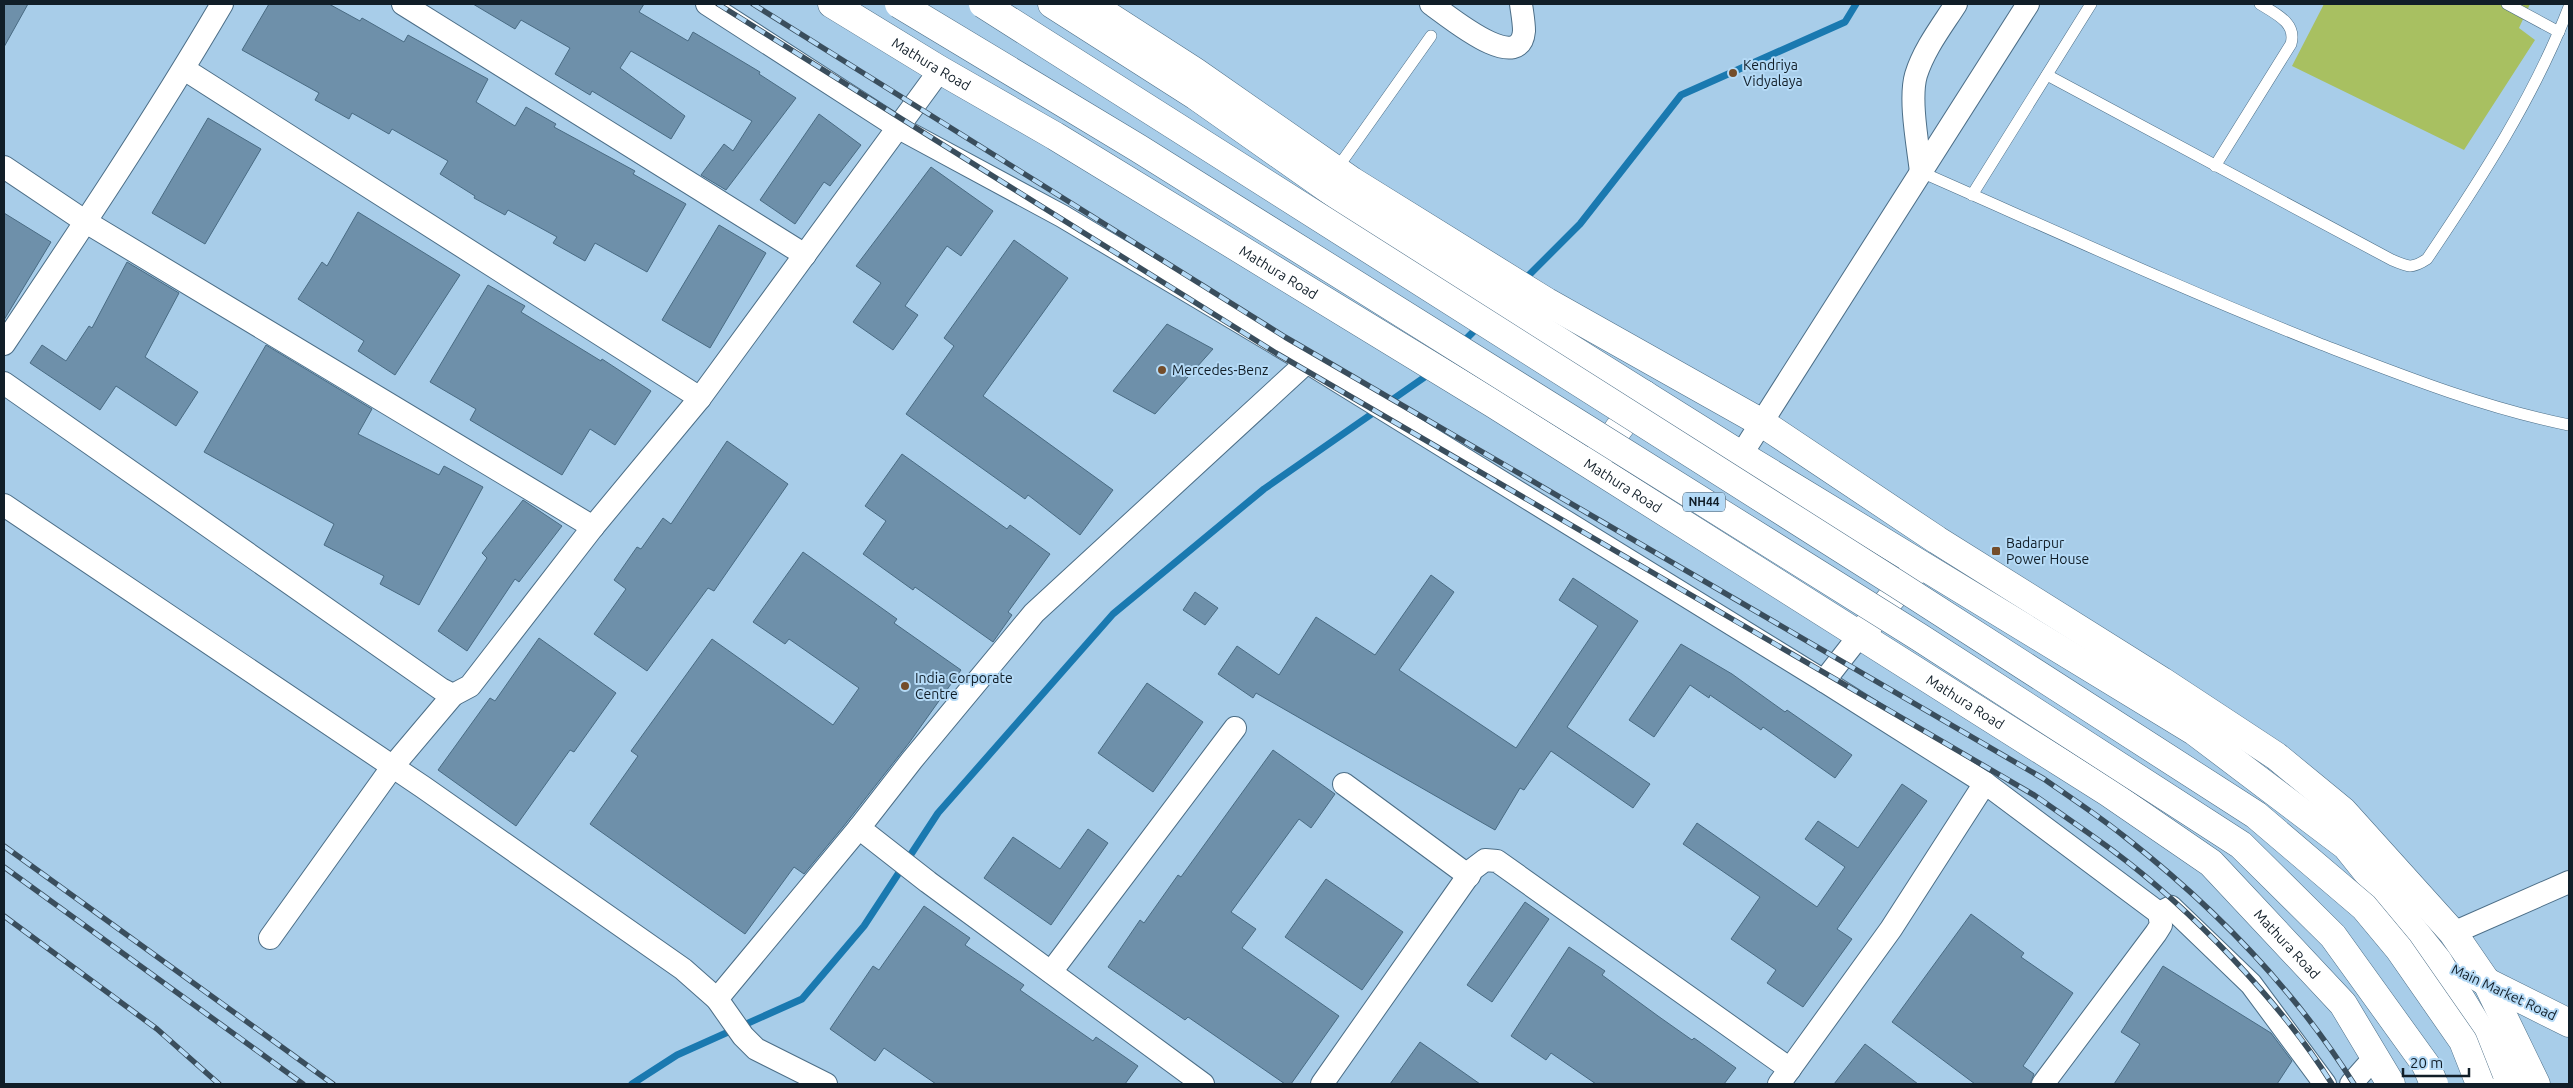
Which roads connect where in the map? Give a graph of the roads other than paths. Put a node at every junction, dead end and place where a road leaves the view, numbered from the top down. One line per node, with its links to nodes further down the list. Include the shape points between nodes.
1 (222, 4): 19 (street)
2 (403, 4): 29 (street)
3 (708, 4): 22 (street)
4 (832, 4): 20 (main road, Mathura Road)
5 (899, 4): 70 (main road, NH44, bridge, via 1138,148 1911,632 2241,845 2333,936 2426,1065)
6 (983, 4): 71 (main road, NH44, bridge, via 2256,815 2364,907 2399,949 2463,1041)
7 (1052, 4): 33 (main road, via 1196,96 1392,234)
8 (1090, 4): 25 (main road, via 1194,71)
9 (1431, 4): 16 (street, via 1486,42 1507,49 1522,38)
10 (1956, 4): 26 (street, via 1930,45 1916,76 1914,108)
11 (2028, 4): 26 (street)
12 (2091, 4): 21 (lane)
13 (2260, 4): 24 (lane, via 2287,22 2293,36 2291,44)
14 (2507, 4): 17 (lane)
15 (2569, 7): 17 (lane)
16 (1526, 8)
17 (2559, 32): 24 (lane, via 2489,166 2427,259 2416,266 2405,266 2392,260)
18 (1430, 36): 25 (lane)
19 (184, 69): 28 (street); 34 (street)
20 (940, 70): 22 (street); 38 (main road, Mathura Road, via 1055,136)
21 (2047, 75): 24 (lane); 27 (lane)
22 (899, 128): 29 (street); 31 (street, via 1062,216)
23 (4, 166): 28 (street)
24 (2214, 166)
25 (1336, 170): 35 (main road, via 1547,302)
26 (1921, 172): 27 (lane); 35 (street)
27 (1972, 195): 36 (lane, via 2200,296 2443,392)
28 (86, 222): 30 (street); 40 (street)
29 (805, 255): 34 (street)
30 (4, 344)
31 (1307, 362): 44 (street); 50 (street, via 1034,613 912,760)
32 (4, 382): 45 (street)
33 (1645, 393): 37 (main road); 38 (main road)
34 (700, 398): 40 (street)
35 (1762, 423): 37 (street); 41 (main road)
36 (2569, 425)
37 (1742, 455): 42 (main road)
38 (1592, 466): 43 (main road, Mathura Road)
39 (4, 505): 47 (street)
40 (593, 527): 45 (street, via 470,686)
41 (1937, 540): 42 (street); 54 (main road, via 2276,756 2343,811)
42 (1921, 564): 43 (main road); 56 (main road, via 2194,731 2346,846)
43 (1860, 635): 44 (street); 61 (main road, Mathura Road, via 2109,793 2211,863 2343,1004)
44 (1824, 682): 48 (street)
45 (453, 695): 47 (street)
46 (1235, 728): 57 (street)
47 (393, 766): 55 (street); 59 (street, via 683,969)
48 (1985, 783): 53 (street); 62 (street, via 1891,929)
49 (1344, 784): 51 (street)
50 (867, 835): 57 (street); 59 (street)
51 (1469, 876): 62 (street, via 1485,860 1497,861); 65 (street)
52 (2569, 882): 54 (street)
53 (2159, 913): 66 (street, via 2161,925 2156,933); 67 (street, via 2171,907 2250,984)
54 (2453, 933): 58 (main road)
55 (270, 938)
56 (2438, 961): 58 (main road, Main Market Road); 72 (main road, via 2500,1063)
57 (1051, 972): 64 (street)
58 (2486, 981): 60 (main road, Main Market Road); 73 (main road)
59 (717, 999): 63 (street, via 738,1029 768,1056)
60 (2569, 1023)
61 (2375, 1057): 68 (street); 69 (main road, Mathura Road)
62 (1785, 1077)
63 (826, 1084)
64 (1203, 1084)
65 (1322, 1084)
66 (2043, 1084)
67 (2325, 1084)
68 (2351, 1084)
69 (2392, 1084)
70 (2434, 1084)
71 (2480, 1084)
72 (2509, 1084)
73 (2536, 1084)

